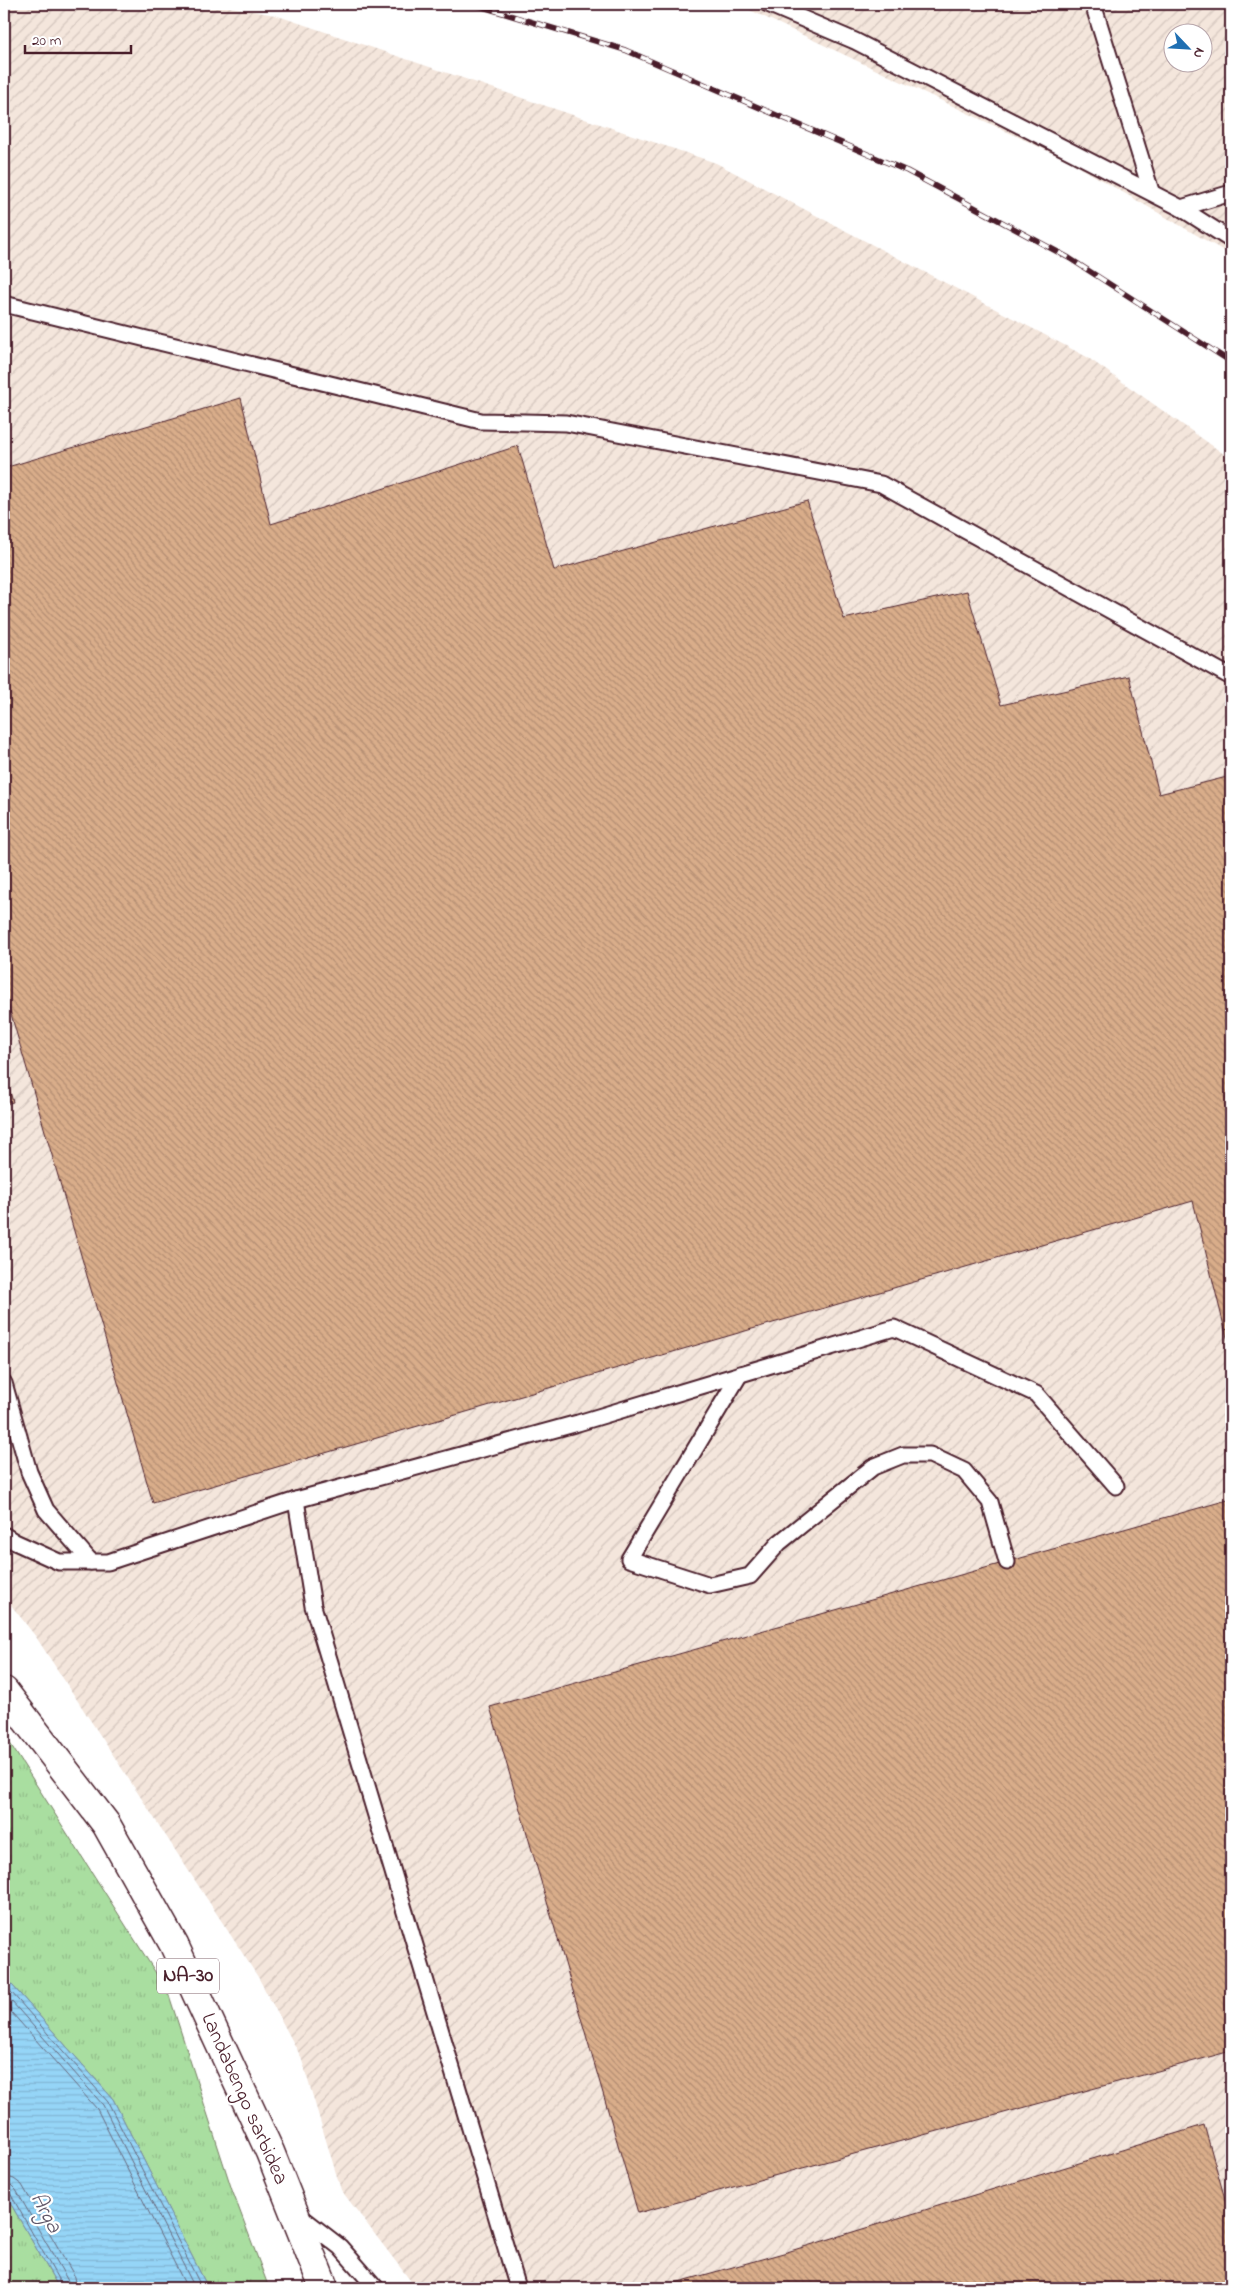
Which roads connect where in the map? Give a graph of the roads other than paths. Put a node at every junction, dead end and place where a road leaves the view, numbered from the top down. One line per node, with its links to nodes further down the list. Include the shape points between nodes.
1 (768, 4): 3 (lane, via 855,41)
2 (1093, 4): 3 (lane)
3 (1151, 192): 5 (lane)
4 (1231, 193): 5 (lane)
5 (1181, 208): 6 (lane)
6 (1231, 240)
7 (4, 304): 8 (lane, via 481,421 566,423 881,484)
8 (1231, 677)
9 (740, 1374): 11 (lane, via 894,1328 1036,1394); 12 (lane, via 578,1423); 15 (lane, via 629,1559 710,1585 750,1576 779,1543 873,1467 902,1455 930,1455 964,1471 990,1502)
10 (4, 1382): 14 (lane, via 29,1472 46,1510)
11 (1116, 1486)
12 (296, 1500): 14 (lane, via 108,1562); 20 (lane, via 313,1606)
13 (4, 1535): 14 (lane, via 59,1562)
14 (91, 1562)
15 (1007, 1562)
16 (4, 1691): 17 (highway, Landabengo sarbidea / NA-30, via 106,1824 174,1945 270,2152)
17 (293, 2211): 18 (highway, Landabengo sarbidea / NA-30); 19 (lane, via 340,2247)
18 (324, 2288)
19 (376, 2288)
20 (518, 2288)

